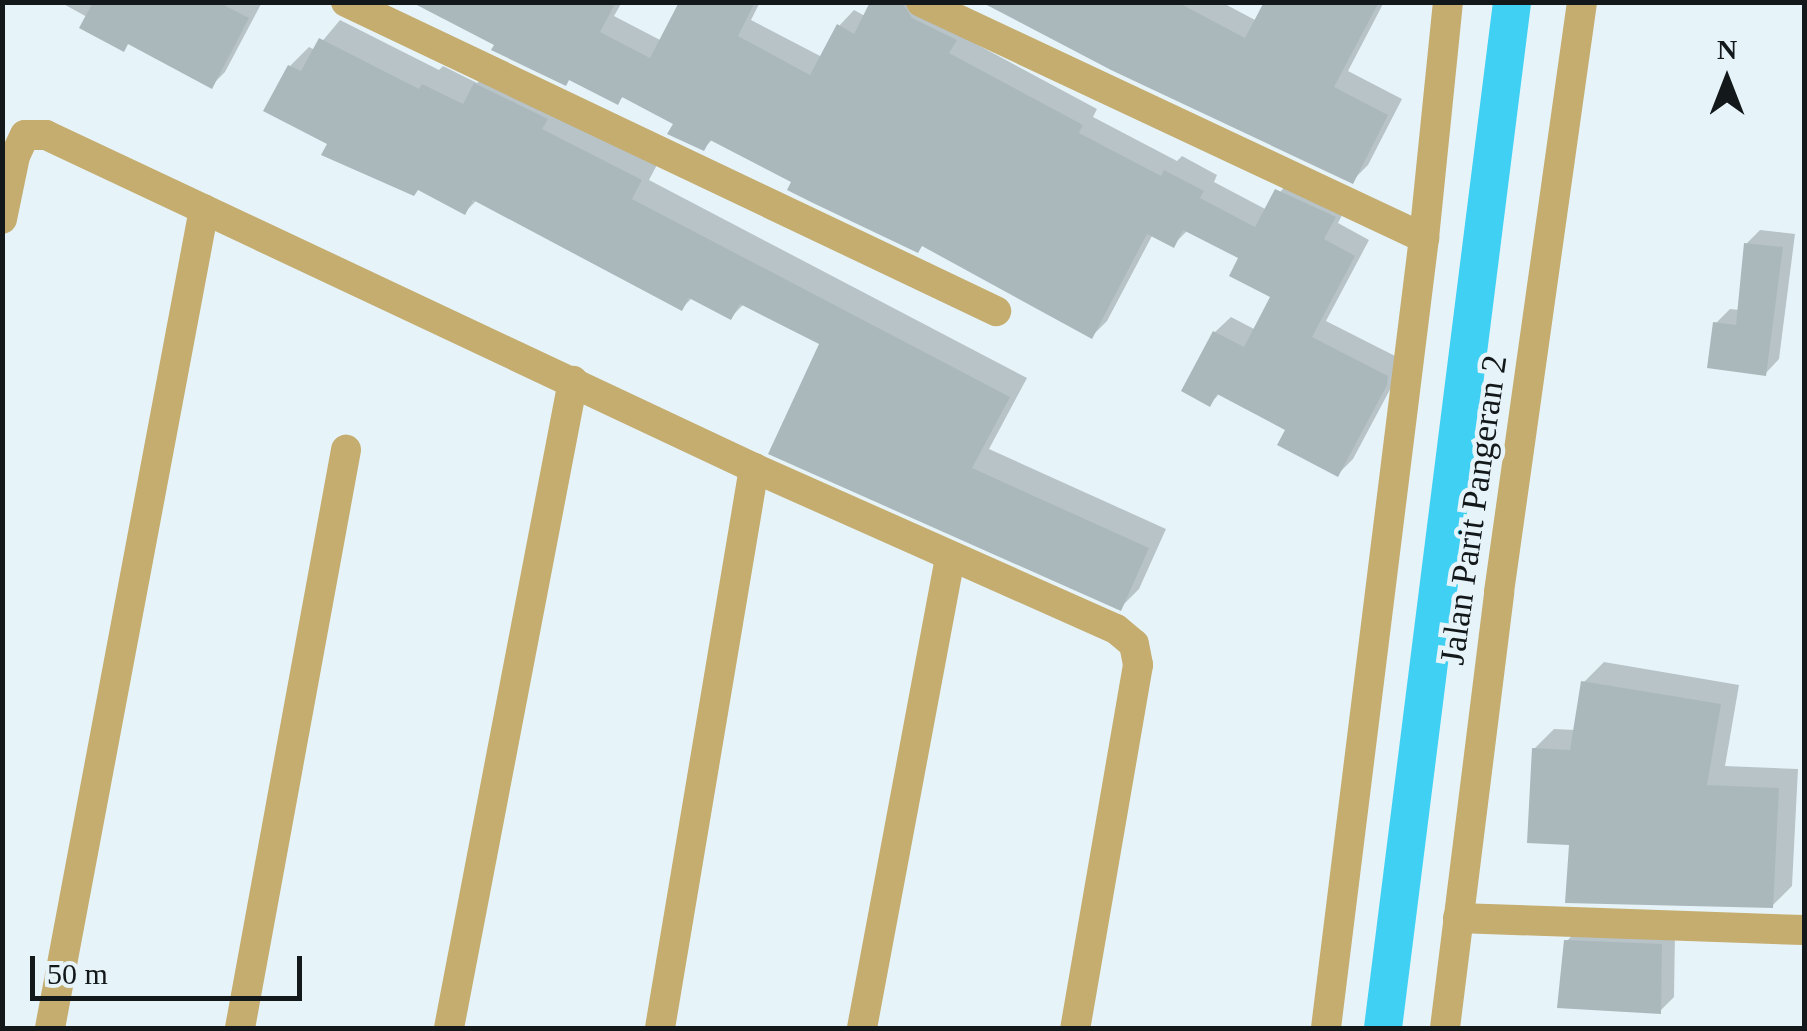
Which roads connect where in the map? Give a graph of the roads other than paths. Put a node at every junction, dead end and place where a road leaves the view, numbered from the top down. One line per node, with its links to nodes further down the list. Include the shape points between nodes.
1 (346, 2): 8 (street)
2 (921, 2): 7 (street)
3 (1582, 2): 13 (street, Jalan Parit Pangeran 2)
4 (1443, 5): 7 (street)
5 (204, 209): 6 (street, via 46,135 25,135); 9 (street); 15 (street)
6 (2, 219)
7 (1424, 238): 21 (street)
8 (996, 311)
9 (573, 381): 11 (street); 17 (street)
10 (346, 450): 16 (street)
11 (754, 468): 12 (street); 18 (street)
12 (950, 558): 19 (street); 20 (street, via 1116,629 1134,644 1138,664)
13 (1458, 918): 14 (street); 22 (street, Jalan Parit Pangeran 2)
14 (1804, 930)
15 (50, 1028)
16 (240, 1028)
17 (450, 1028)
18 (660, 1028)
19 (862, 1028)
20 (1075, 1028)
21 (1326, 1028)
22 (1444, 1028)

